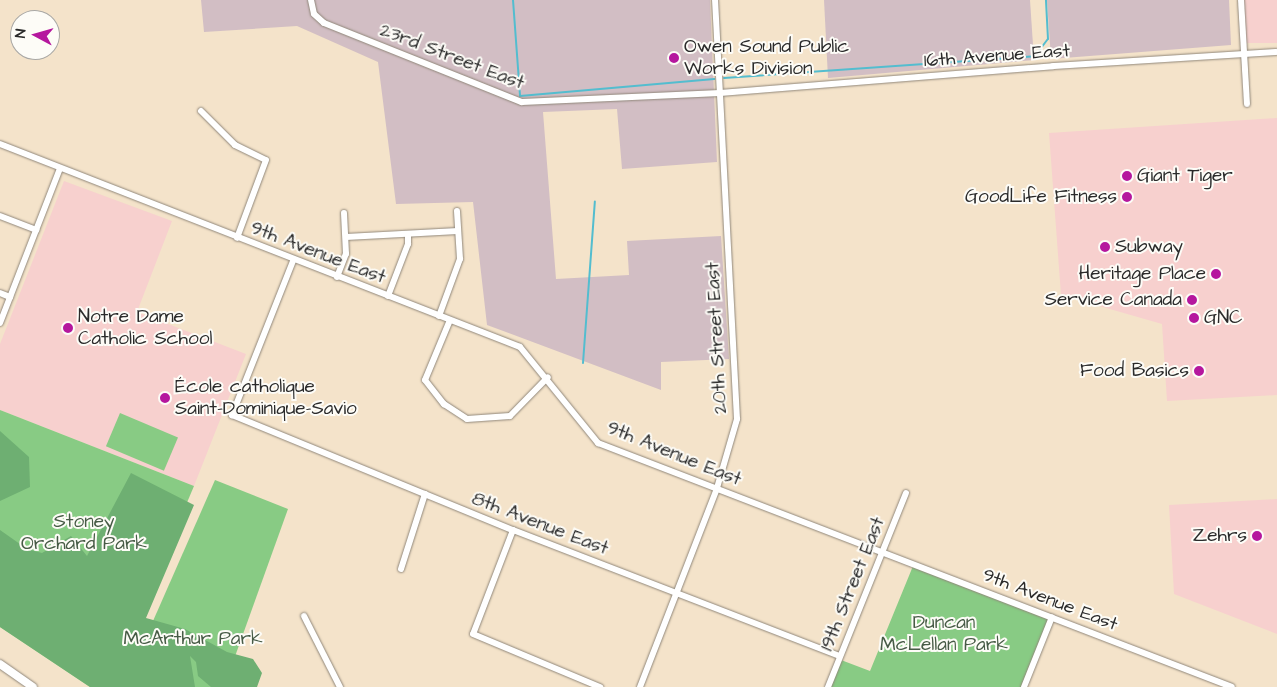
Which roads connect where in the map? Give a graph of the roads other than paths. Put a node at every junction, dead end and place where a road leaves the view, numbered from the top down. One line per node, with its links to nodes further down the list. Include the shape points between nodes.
1 (311, 0): 6 (street, 23rd Street East, via 314,14 324,23 522,102)
2 (715, 0): 6 (street, 20th Street East)
3 (1242, 0): 5 (street)
4 (1277, 52): 5 (street, 16th Avenue East)
5 (1244, 54): 6 (street, 16th Avenue East); 7 (street)
6 (720, 93): 28 (street, 20th Street East, via 737,419)
7 (1247, 104)
8 (201, 111): 18 (street, via 220,134 266,160)
9 (0, 144): 10 (street, 9th Avenue East)
10 (60, 168): 14 (street); 18 (street, 9th Avenue East)
11 (457, 211): 15 (street)
12 (344, 213): 17 (street)
13 (0, 216): 14 (street)
14 (36, 230): 23 (street)
15 (458, 231): 16 (street); 24 (street, via 460,259)
16 (408, 234): 17 (street); 22 (street, via 408,244)
17 (346, 237): 20 (street, via 346,254)
18 (237, 238): 19 (street, 9th Avenue East)
19 (293, 261): 20 (street, 9th Avenue East); 30 (street, 8th Avenue East, via 232,415)
20 (337, 277): 22 (street, 9th Avenue East)
21 (0, 293): 23 (street)
22 (388, 296): 24 (street, 9th Avenue East)
23 (10, 297): 26 (street)
24 (439, 316): 25 (street, 9th Avenue East)
25 (450, 320): 27 (street, 9th Avenue East, via 520,347); 27 (street, via 425,380 444,404 467,419 510,416)
26 (0, 322)
27 (548, 378): 28 (street, 9th Avenue East, via 598,443)
28 (717, 488): 32 (street, 9th Avenue East); 34 (street, 20th Street East)
29 (906, 493): 32 (street, 19th Street East)
30 (425, 494): 31 (street, 8th Avenue East); 33 (street)
31 (513, 530): 34 (street, 8th Avenue East); 42 (street, via 473,634)
32 (883, 551): 36 (street, 9th Avenue East); 37 (street, 19th Street East)
33 (401, 569)
34 (678, 594): 37 (street, 8th Avenue East); 43 (street, 20th Street East)
35 (304, 616): 41 (street)
36 (1052, 617): 39 (street, 9th Avenue East); 45 (street)
37 (839, 656): 44 (street, 19th Street East)
38 (0, 664): 40 (main road)
39 (1217, 684): 46 (street, 9th Avenue East)
40 (33, 687)
41 (340, 687)
42 (600, 687)
43 (640, 687)
44 (828, 687)
45 (1024, 687)
46 (1232, 687)

